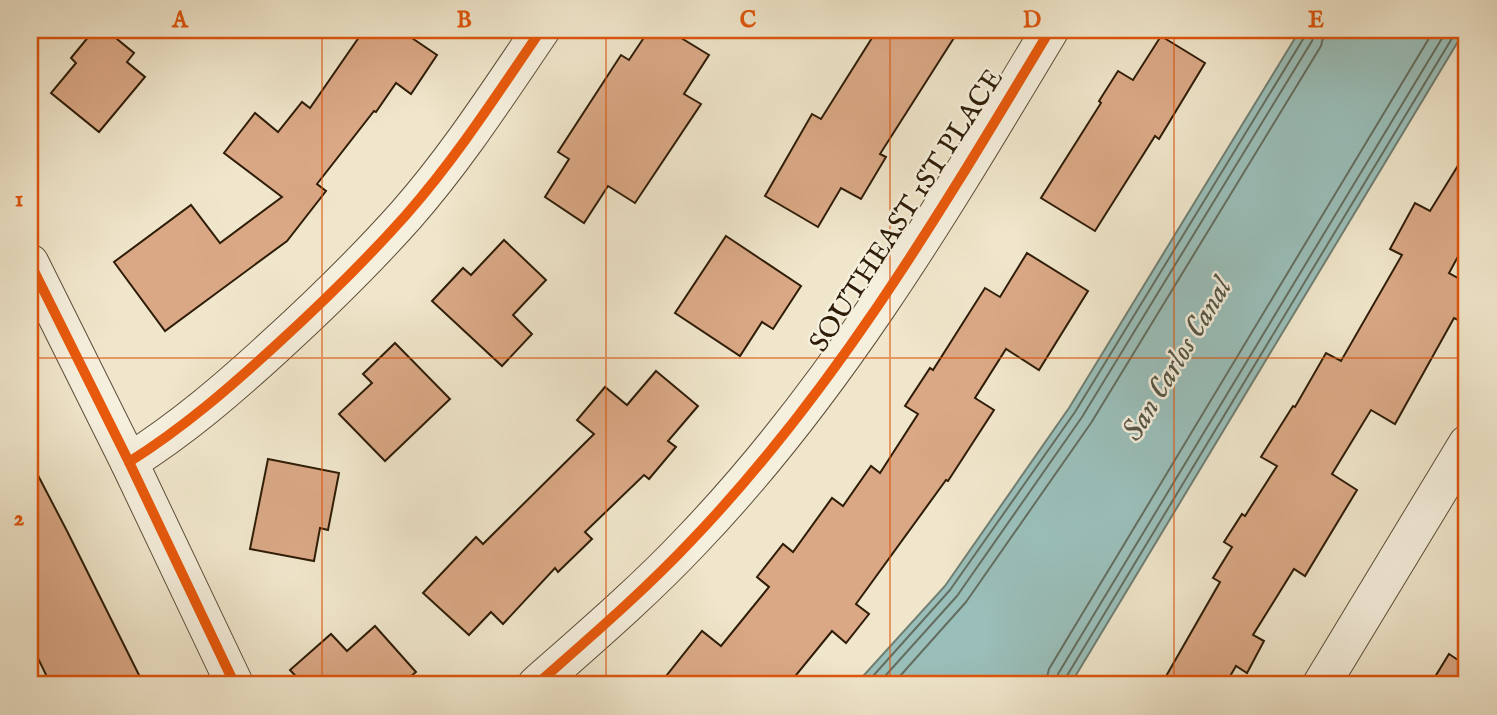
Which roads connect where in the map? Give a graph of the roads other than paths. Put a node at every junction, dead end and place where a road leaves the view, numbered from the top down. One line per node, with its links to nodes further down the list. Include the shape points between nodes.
1 (541, 30): 5 (street, via 469,135 407,214 339,288 172,435)
2 (1050, 30): 7 (street, SOUTHEAST 1ST PLACE, via 921,243 828,377 691,541)
3 (30, 262): 5 (street)
4 (1467, 444): 8 (street)
5 (129, 461): 6 (street)
6 (234, 685)
7 (536, 685)
8 (1321, 685)

